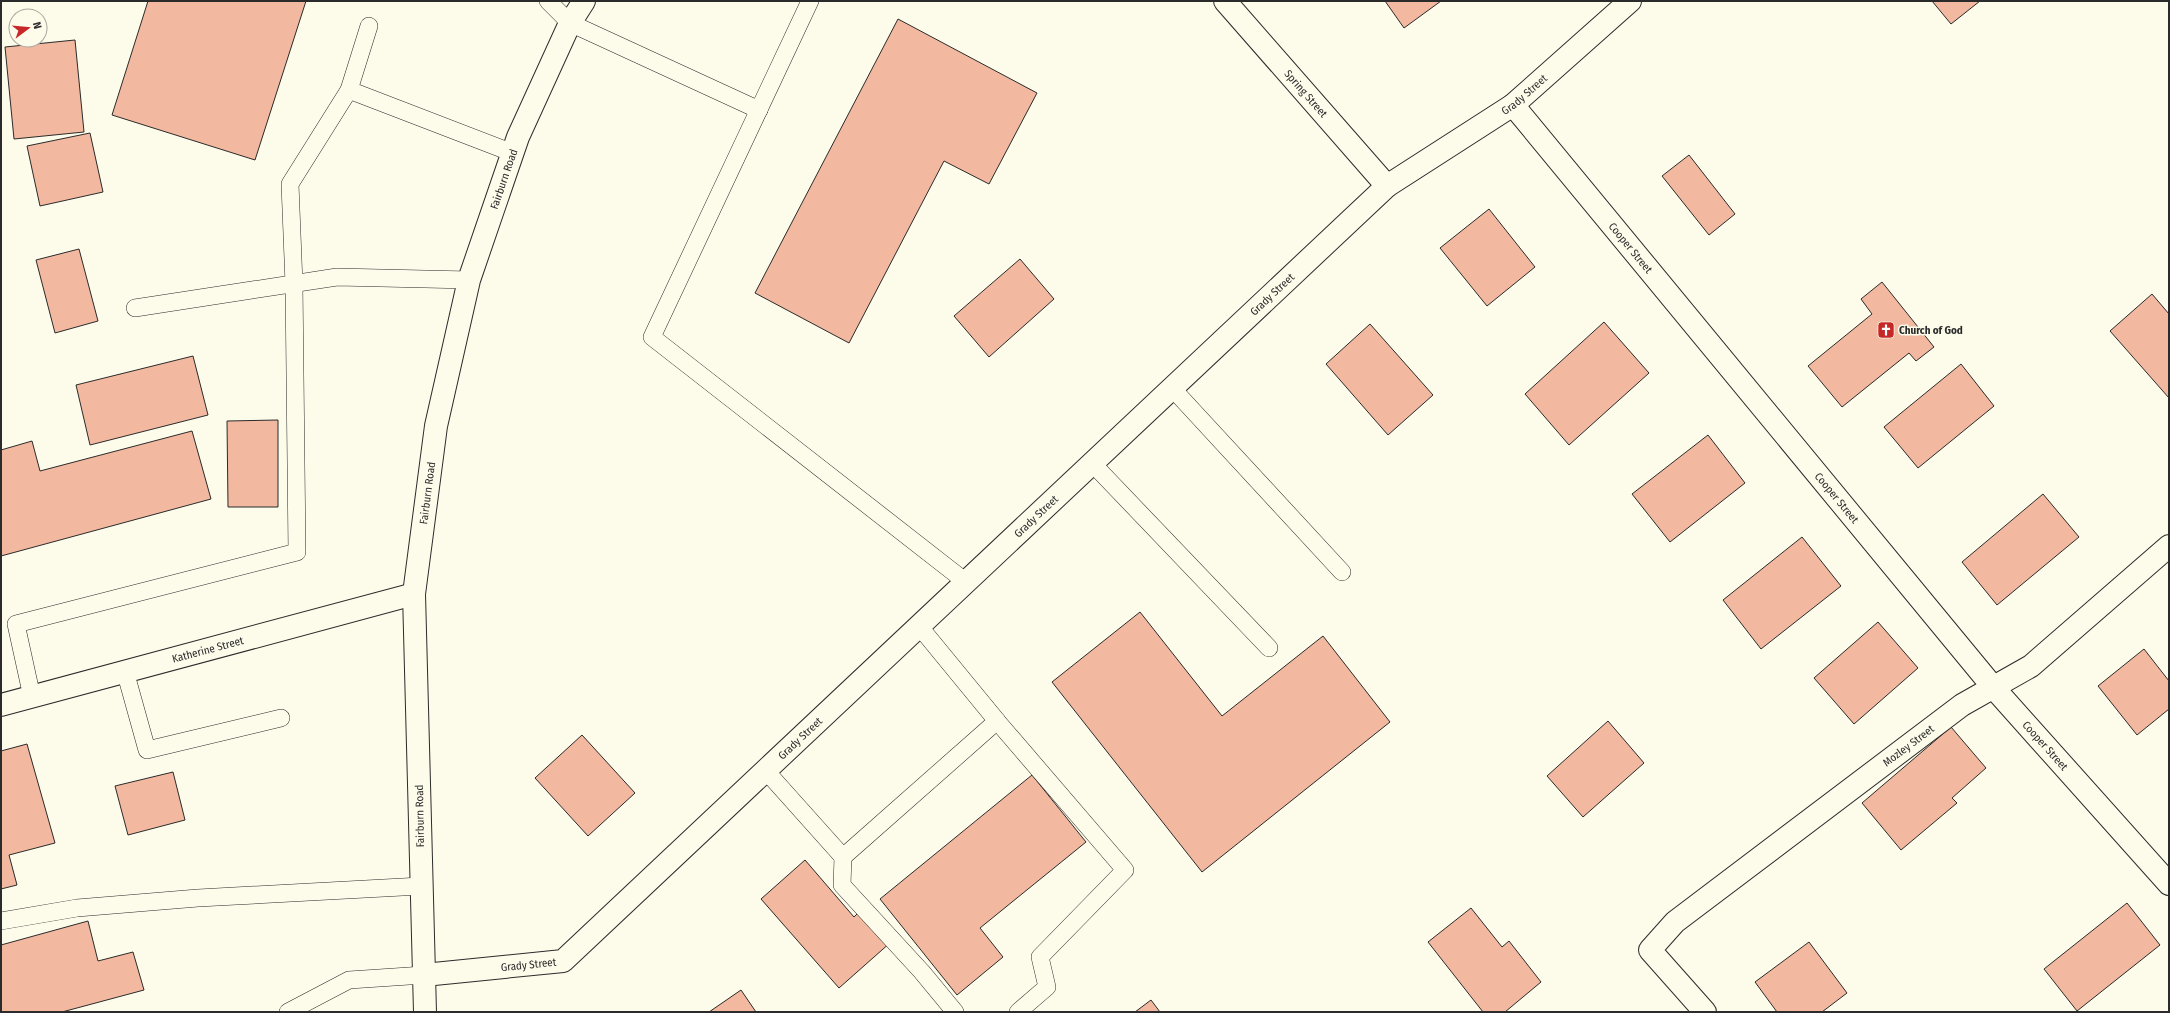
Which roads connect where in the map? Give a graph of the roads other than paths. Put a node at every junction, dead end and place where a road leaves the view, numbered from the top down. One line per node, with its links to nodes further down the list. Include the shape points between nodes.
1 (548, 1): 6 (lane)
2 (584, 1): 6 (street, Fairburn Road)
3 (810, 1): 10 (lane)
4 (1225, 1): 12 (street, Spring Street)
5 (1630, 1): 9 (street, Grady Street)
6 (570, 23): 10 (lane); 11 (street, Fairburn Road)
7 (369, 26): 8 (lane)
8 (349, 90): 11 (lane); 14 (lane, via 290,184)
9 (1514, 105): 12 (street, Grady Street); 25 (street, Cooper Street)
10 (760, 110): 20 (lane, via 652,337)
11 (513, 153): 13 (street, Fairburn Road)
12 (1387, 186): 16 (street, Grady Street)
13 (469, 280): 14 (lane, via 337,277); 21 (street, Fairburn Road, via 436,426)
14 (294, 284): 15 (lane); 26 (lane, via 297,552 16,624)
15 (135, 308)
16 (1172, 388): 17 (street, Grady Street); 19 (lane)
17 (1092, 463): 20 (street, Grady Street); 23 (lane)
18 (2169, 546): 25 (street, Mozley Street, via 2031,666)
19 (1342, 572)
20 (966, 582): 22 (street, Grady Street)
21 (414, 594): 24 (street, Katherine Street); 33 (street, Fairburn Road)
22 (919, 626): 29 (lane); 30 (street, Grady Street)
23 (1269, 648)
24 (125, 671): 26 (street, Katherine Street); 28 (lane, via 147,750)
25 (1993, 687): 32 (street, Cooper Street); 40 (street, Mozley Street, via 1962,705 1675,922 1650,950)
26 (32, 697): 27 (street, Katherine Street)
27 (1, 705)
28 (281, 718)
29 (997, 721): 31 (lane); 39 (lane, via 1125,870 1040,958 1047,987)
30 (766, 771): 31 (lane); 35 (street, Grady Street, via 563,961)
31 (843, 857): 38 (lane, via 842,885)
32 (2169, 884)
33 (421, 886): 34 (lane, via 77,908); 35 (street, Fairburn Road)
34 (1, 921)
35 (424, 975): 36 (lane, via 349,980); 37 (street, Fairburn Road)
36 (288, 1012)
37 (425, 1012)
38 (955, 1012)
39 (1018, 1012)
40 (1705, 1012)

